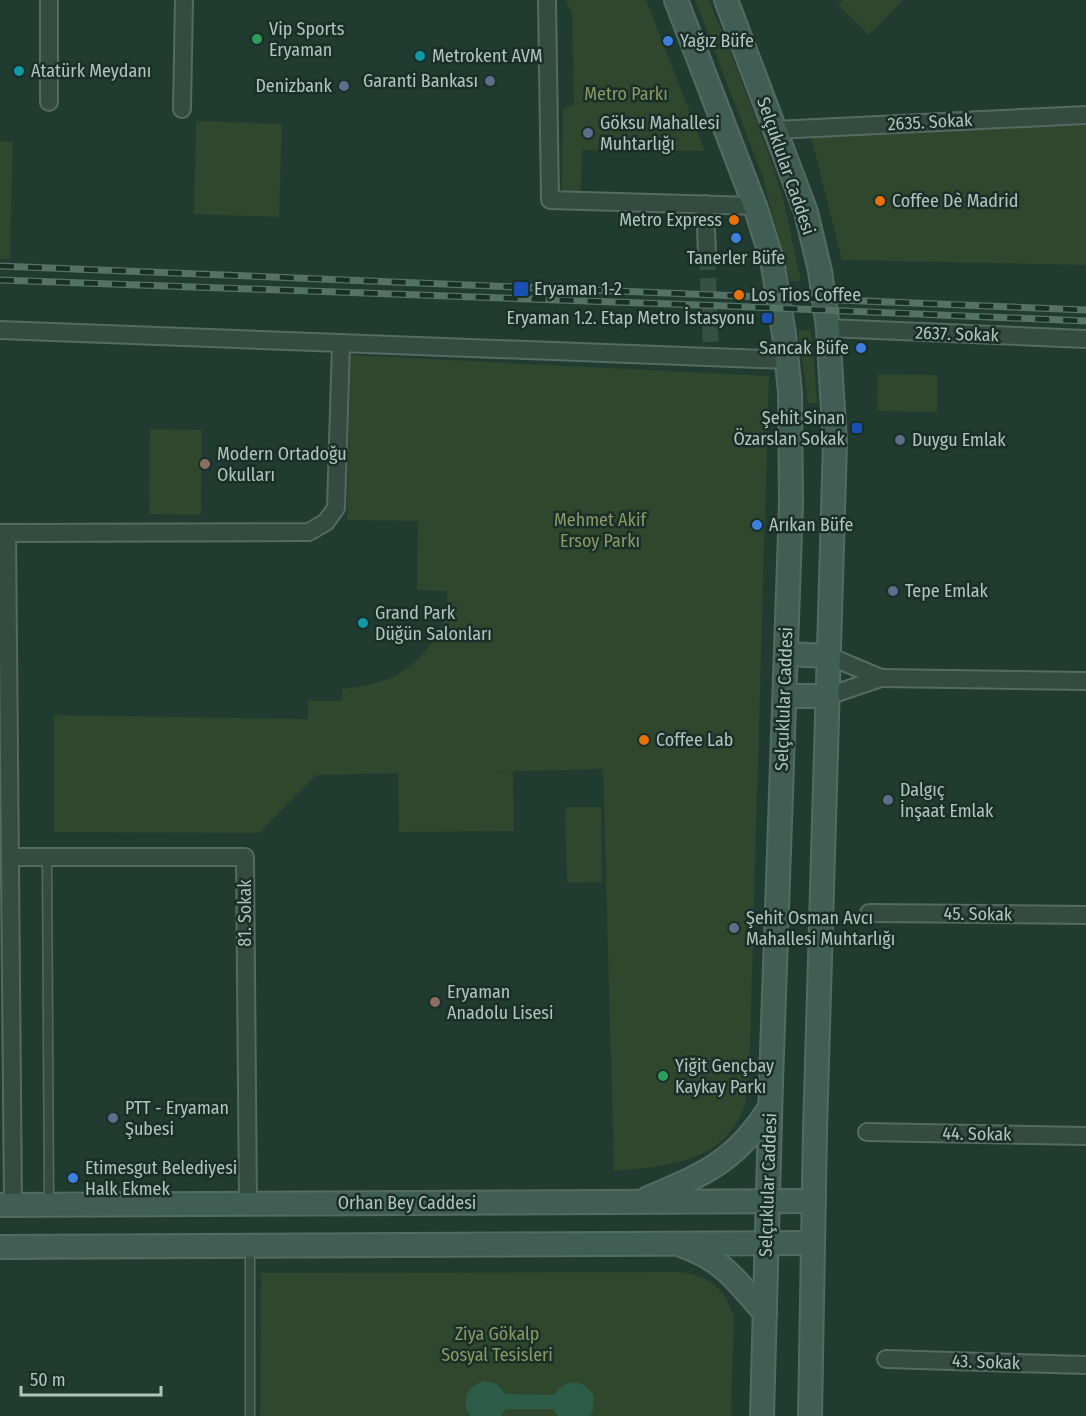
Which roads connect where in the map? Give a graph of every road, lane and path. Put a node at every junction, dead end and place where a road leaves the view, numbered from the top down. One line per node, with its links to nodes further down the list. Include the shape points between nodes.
1 (49, 0): 6 (street)
2 (184, 0): 7 (street)
3 (547, 0): 10 (street, via 550,200)
4 (676, 0): 11 (main road, Selçuklular Caddesi)
5 (726, 0): 9 (main road, Selçuklular Caddesi)
6 (49, 102)
7 (182, 109)
8 (1086, 115): 9 (street, 2635. Sokak)
9 (775, 130): 13 (main road, Selçuklular Caddesi, via 806,212)
10 (705, 204): 11 (street); 12 (street)
11 (755, 206): 17 (main road, Selçuklular Caddesi, via 772,260)
12 (707, 254)
13 (828, 328): 15 (street, 2637. Sokak); 20 (main road, Selçuklular Caddesi, via 836,442)
14 (0, 330): 16 (street)
15 (1086, 339)
16 (341, 343): 17 (street, via 712,352); 18 (street, via 336,508 326,522 309,532)
17 (787, 360): 19 (main road, Selçuklular Caddesi, via 791,504)
18 (4, 533): 25 (street)
19 (786, 654): 20 (main road); 23 (main road, Selçuklular Caddesi)
20 (829, 656): 21 (street); 24 (main road, Selçuklular Caddesi)
21 (881, 678): 22 (street); 24 (street)
22 (1086, 681)
23 (785, 696): 24 (main road); 32 (main road, Selçuklular Caddesi)
24 (828, 696): 36 (main road, Selçuklular Caddesi)
25 (5, 757): 26 (street)
26 (5, 822): 28 (street)
27 (47, 857): 28 (street, 81. Sokak); 38 (street, 81. Sokak, via 245,857); 40 (lane)
28 (7, 867): 31 (street)
29 (869, 913): 30 (street, 45. Sokak)
30 (1086, 915)
31 (6, 1015): 39 (street)
32 (771, 1106): 35 (main road, Selçuklular Caddesi); 37 (main road, via 744,1144 730,1155 692,1178)
33 (867, 1132): 34 (street, 44. Sokak)
34 (1086, 1136)
35 (768, 1201): 36 (main road, Orhan Bey Caddesi); 37 (main road, Orhan Bey Caddesi); 42 (main road, Selçuklular Caddesi)
36 (814, 1201): 43 (main road, Selçuklular Caddesi)
37 (638, 1202): 38 (main road, Orhan Bey Caddesi)
38 (248, 1204): 40 (main road, Orhan Bey Caddesi)
39 (6, 1205): 40 (main road, Orhan Bey Caddesi)
40 (49, 1205)
41 (676, 1243): 42 (main road); 44 (main road); 46 (main road, via 721,1265)
42 (767, 1243): 43 (main road); 46 (main road, Selçuklular Caddesi)
43 (813, 1243): 51 (main road, Selçuklular Caddesi)
44 (250, 1245): 45 (main road); 49 (lane)
45 (0, 1247)
46 (765, 1313): 50 (main road, Selçuklular Caddesi)
47 (886, 1359): 48 (street, 43. Sokak)
48 (1086, 1365)
49 (250, 1416)
50 (762, 1416)
51 (810, 1416)

